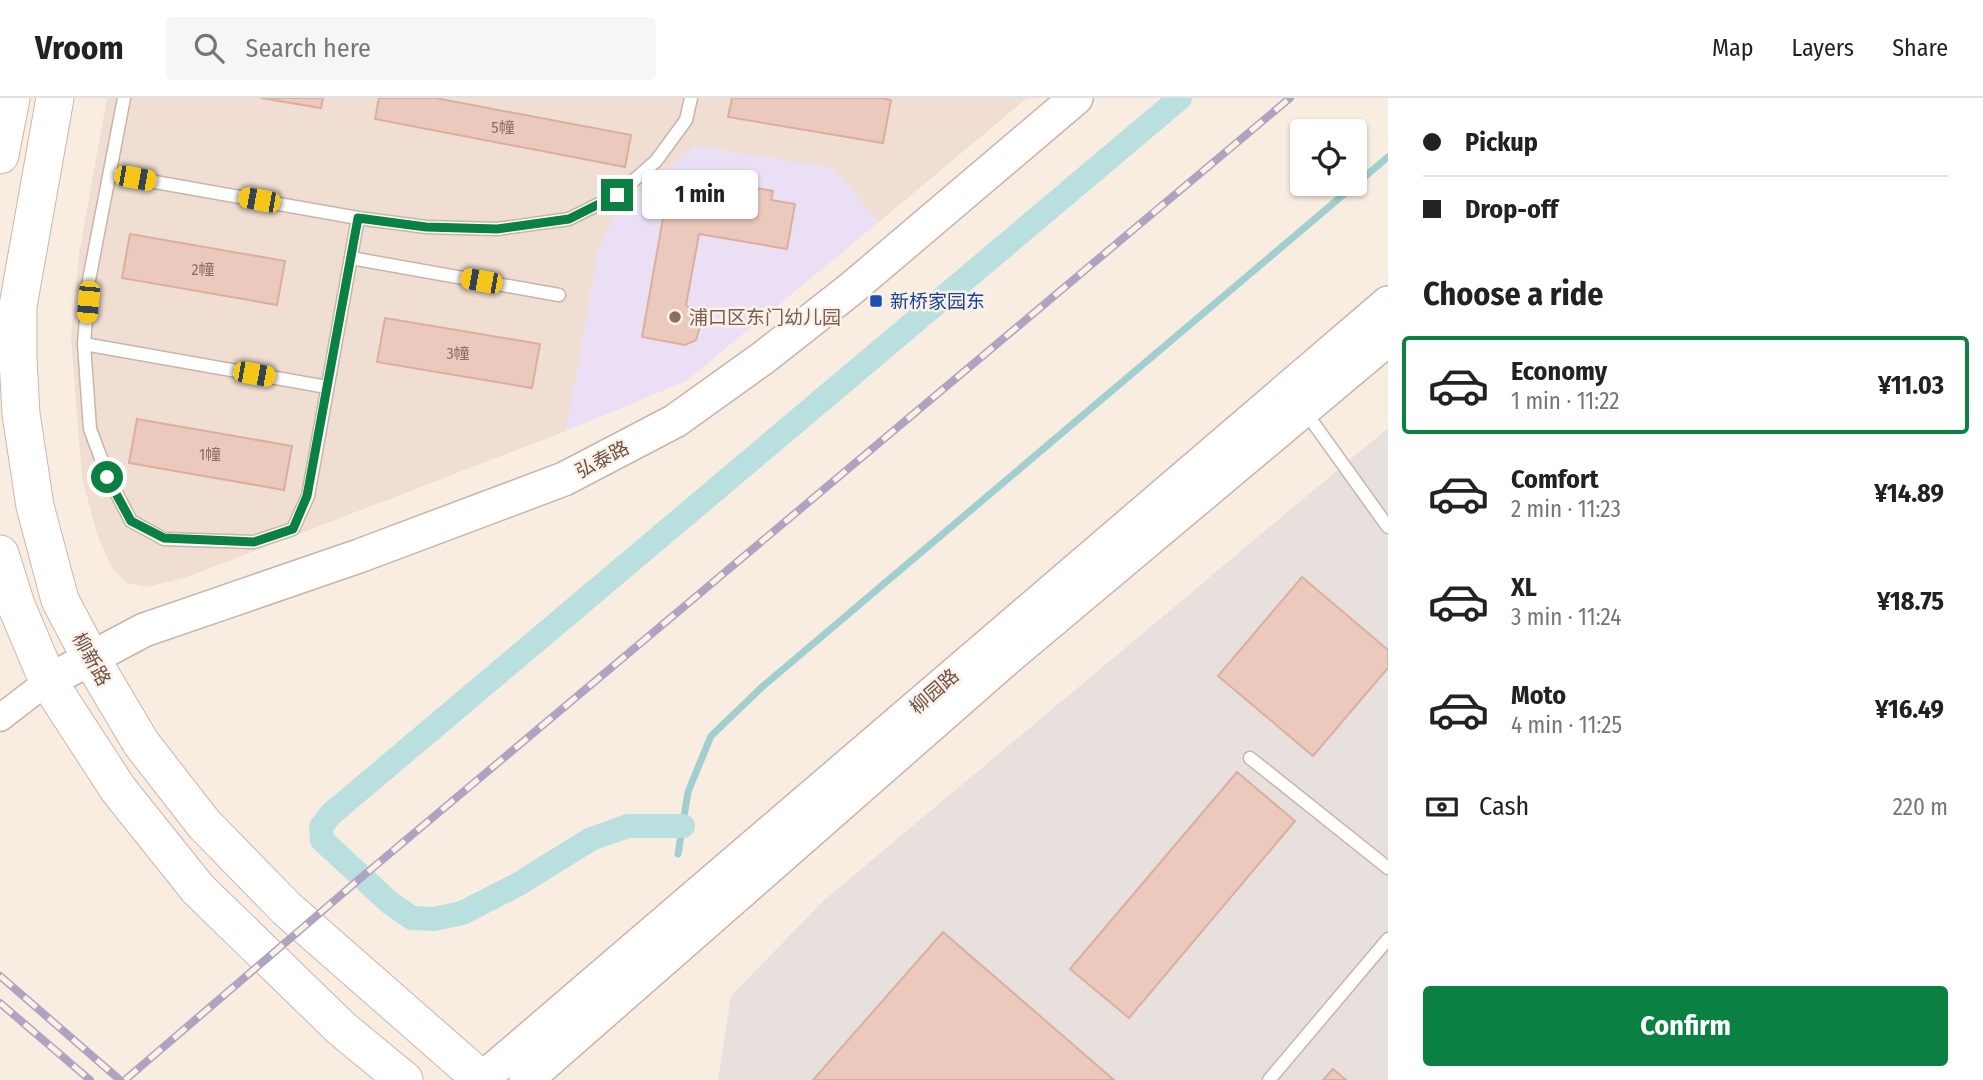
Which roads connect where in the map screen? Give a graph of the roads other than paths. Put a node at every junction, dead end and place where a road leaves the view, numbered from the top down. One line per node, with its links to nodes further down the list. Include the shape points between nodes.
1 (11, 98): 6 (main road)
2 (55, 98): 18 (main road, 柳新路, via 19,306 21,414 35,506 60,600)
3 (124, 98): 7 (lane)
4 (691, 98): 8 (lane, via 686,120 656,161 617,195 569,219 497,229 426,227)
5 (1076, 98): 18 (street, 弘泰路, via 842,296 675,421 564,479 144,630)
6 (0, 155)
7 (110, 174): 8 (lane); 13 (lane, via 89,281)
8 (358, 218): 9 (lane)
9 (351, 258): 10 (lane); 14 (lane)
10 (559, 295)
11 (1388, 303): 15 (street, 柳园路)
12 (1388, 339): 15 (street, 柳园路)
13 (84, 344): 14 (lane); 14 (lane, via 90,429 107,477 131,521 164,538 254,542 293,529 307,496)
14 (327, 387)
15 (1296, 398): 16 (lane); 25 (street, 柳园路); 26 (street, 柳园路)
16 (1388, 527)
17 (0, 554): 19 (main road)
18 (90, 657): 19 (street, 弘泰路); 25 (main road, 柳新路, via 141,743 204,824 287,909)
19 (48, 681): 20 (street); 24 (main road, via 118,789 198,889 342,1029)
20 (0, 718)
21 (1250, 758): 22 (lane)
22 (1388, 868)
23 (1388, 939): 27 (lane)
24 (404, 1080)
25 (481, 1080)
26 (526, 1080)
27 (1269, 1080)

